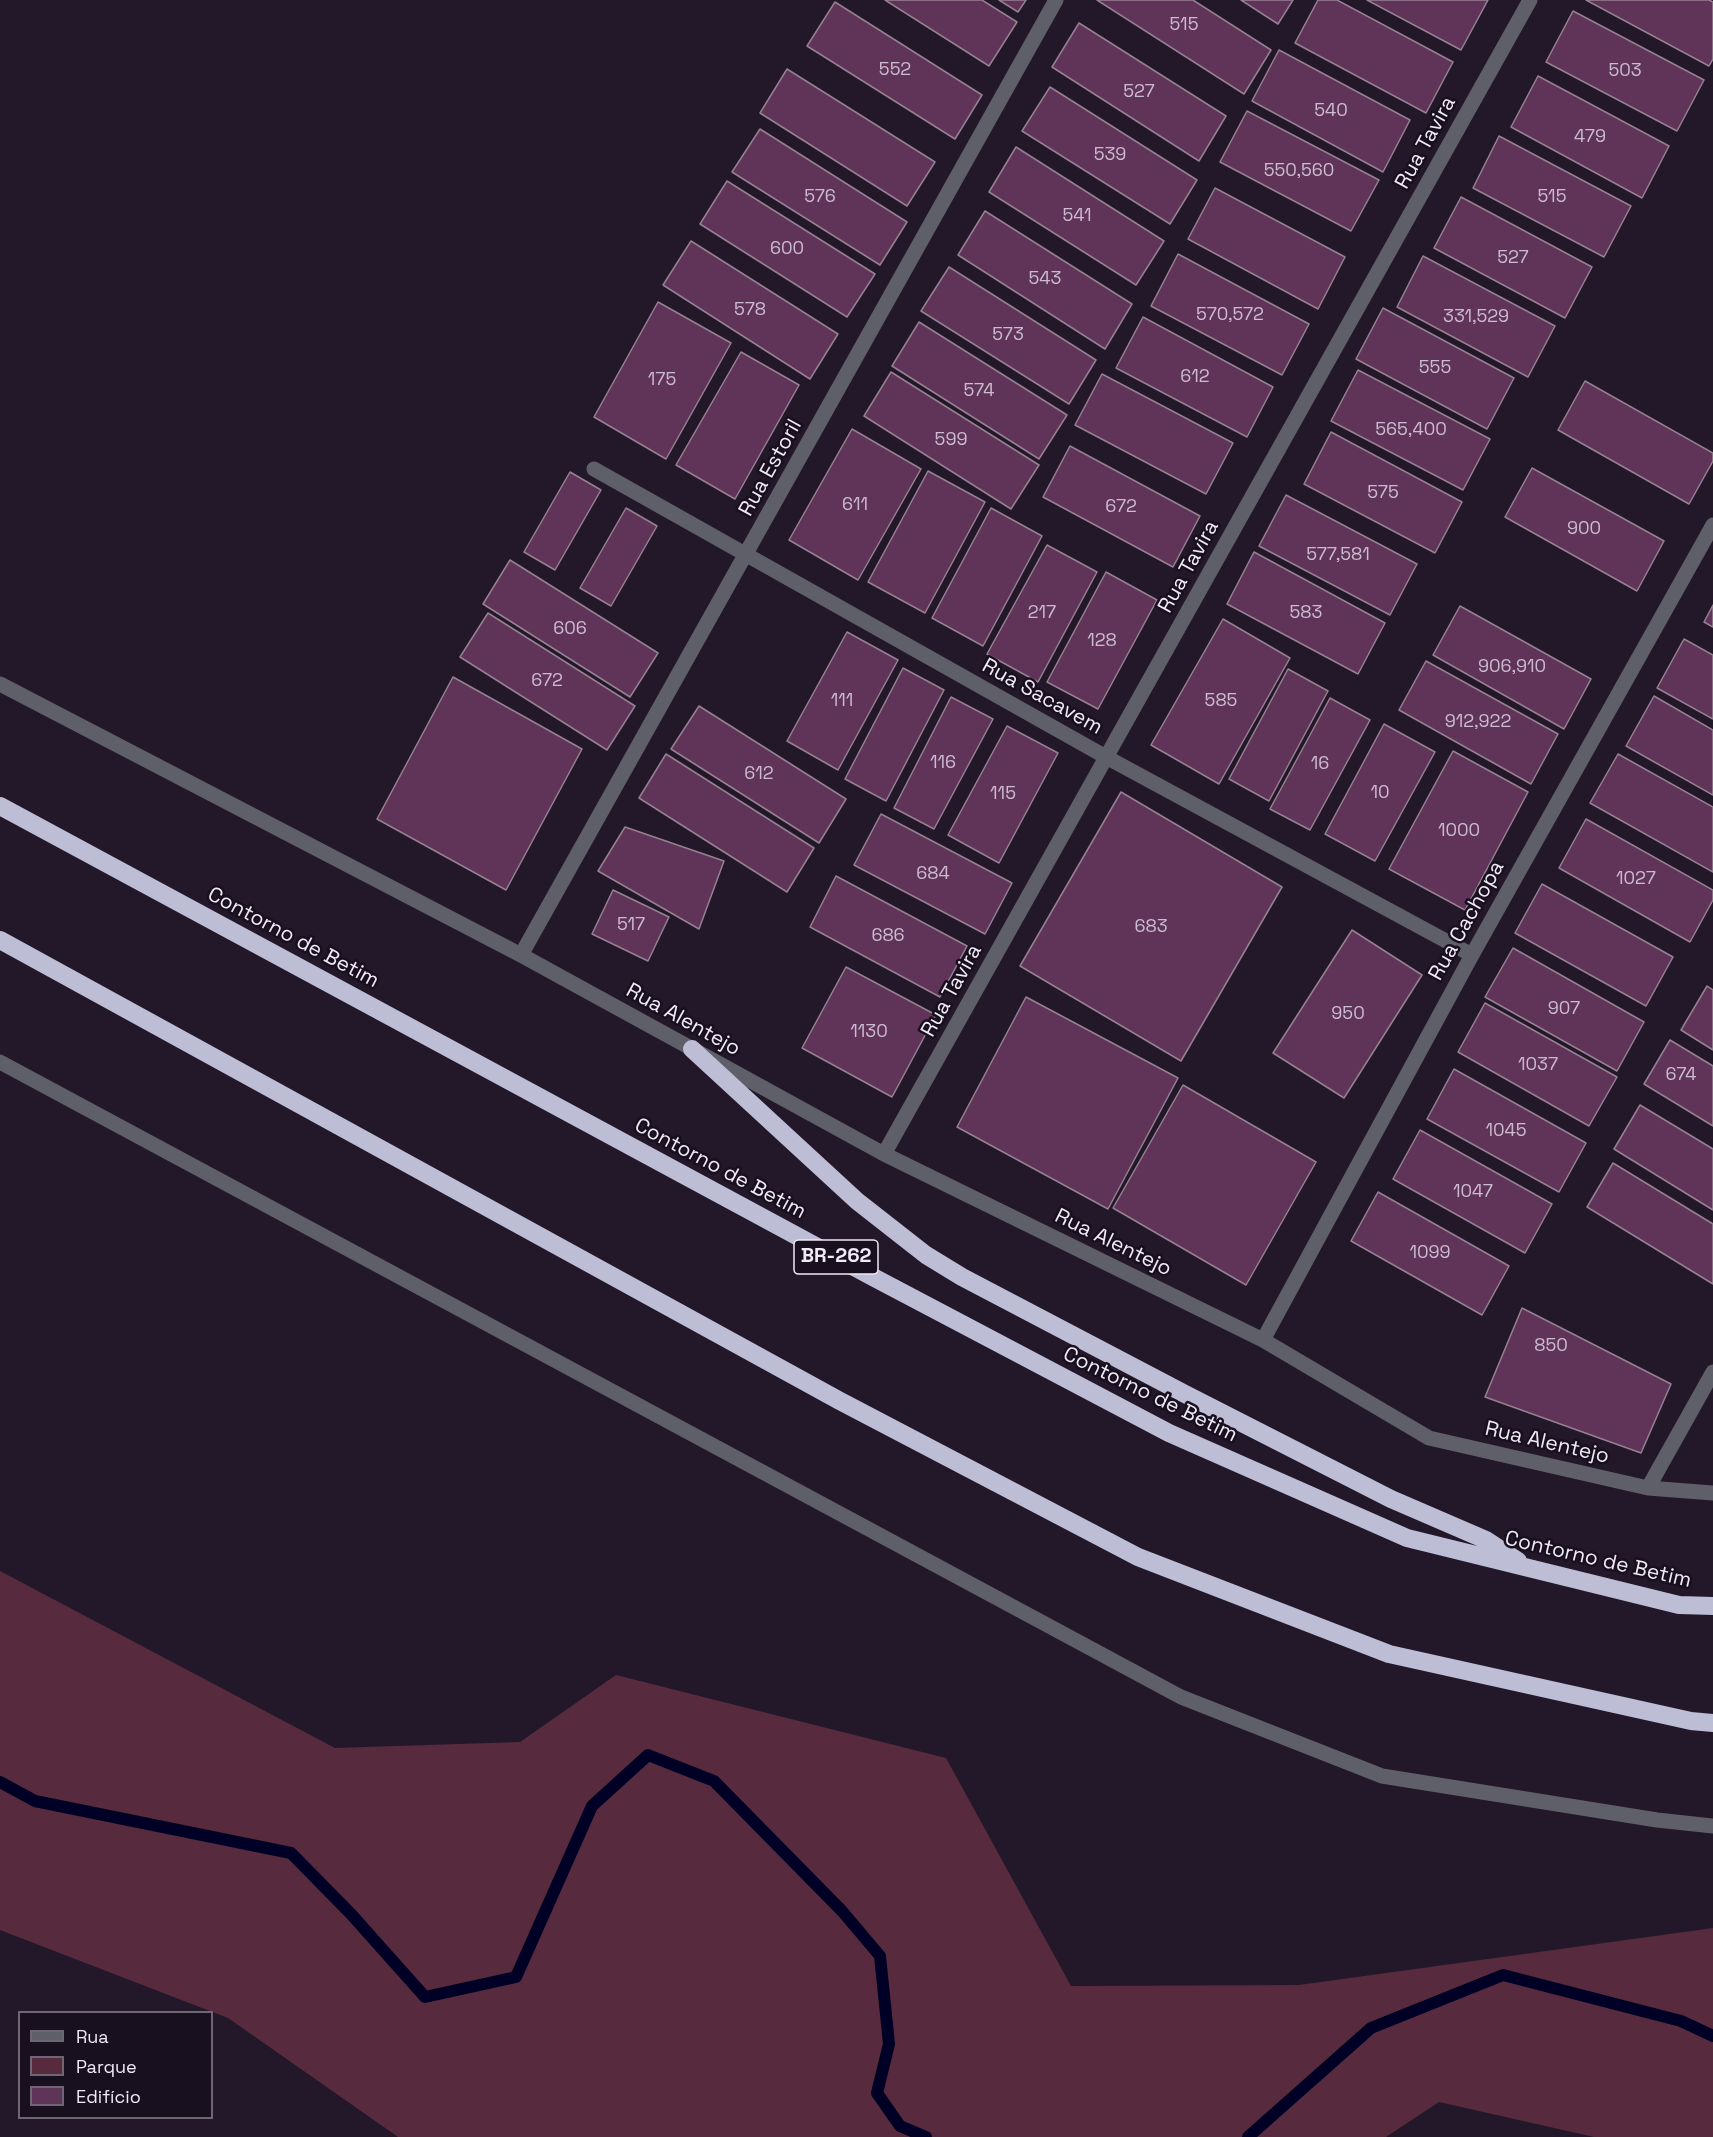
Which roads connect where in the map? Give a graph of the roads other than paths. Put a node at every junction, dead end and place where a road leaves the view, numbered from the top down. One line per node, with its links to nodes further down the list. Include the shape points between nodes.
1 (1056, 0): 5 (street, Rua Estoril)
2 (1530, 0): 7 (street, Rua Tavira)
3 (594, 469): 5 (street, Rua Sacavem)
4 (1713, 525): 11 (street, Rua Cachopa)
5 (747, 555): 7 (street, Rua Sacavem); 10 (street, Rua Estoril)
6 (0, 684): 10 (street, Rua Alentejo)
7 (1106, 757): 11 (street, Rua Sacavem); 14 (street, Rua Tavira)
8 (0, 806): 19 (highway, Contorno de Betim / BR-262, via 1169,1433 1407,1538)
9 (0, 940): 21 (highway, via 840,1401 1138,1557 1389,1654)
10 (521, 955): 12 (street, Rua Alentejo)
11 (1472, 955): 15 (street, Rua Cachopa)
12 (692, 1049): 14 (street, Rua Alentejo); 19 (highway, BR-262, via 857,1201 926,1255 1330,1468 1486,1540)
13 (0, 1062): 22 (street, via 1181,1697 1382,1776)
14 (884, 1155): 15 (street, Rua Alentejo)
15 (1263, 1340): 17 (street, Rua Alentejo, via 1429,1438)
16 (1713, 1372): 17 (street)
17 (1648, 1488): 18 (street, Rua Alentejo)
18 (1713, 1493)
19 (1530, 1568): 20 (highway, Contorno de Betim / BR-262, via 1679,1605)
20 (1713, 1606)
21 (1713, 1723)
22 (1713, 1826)

